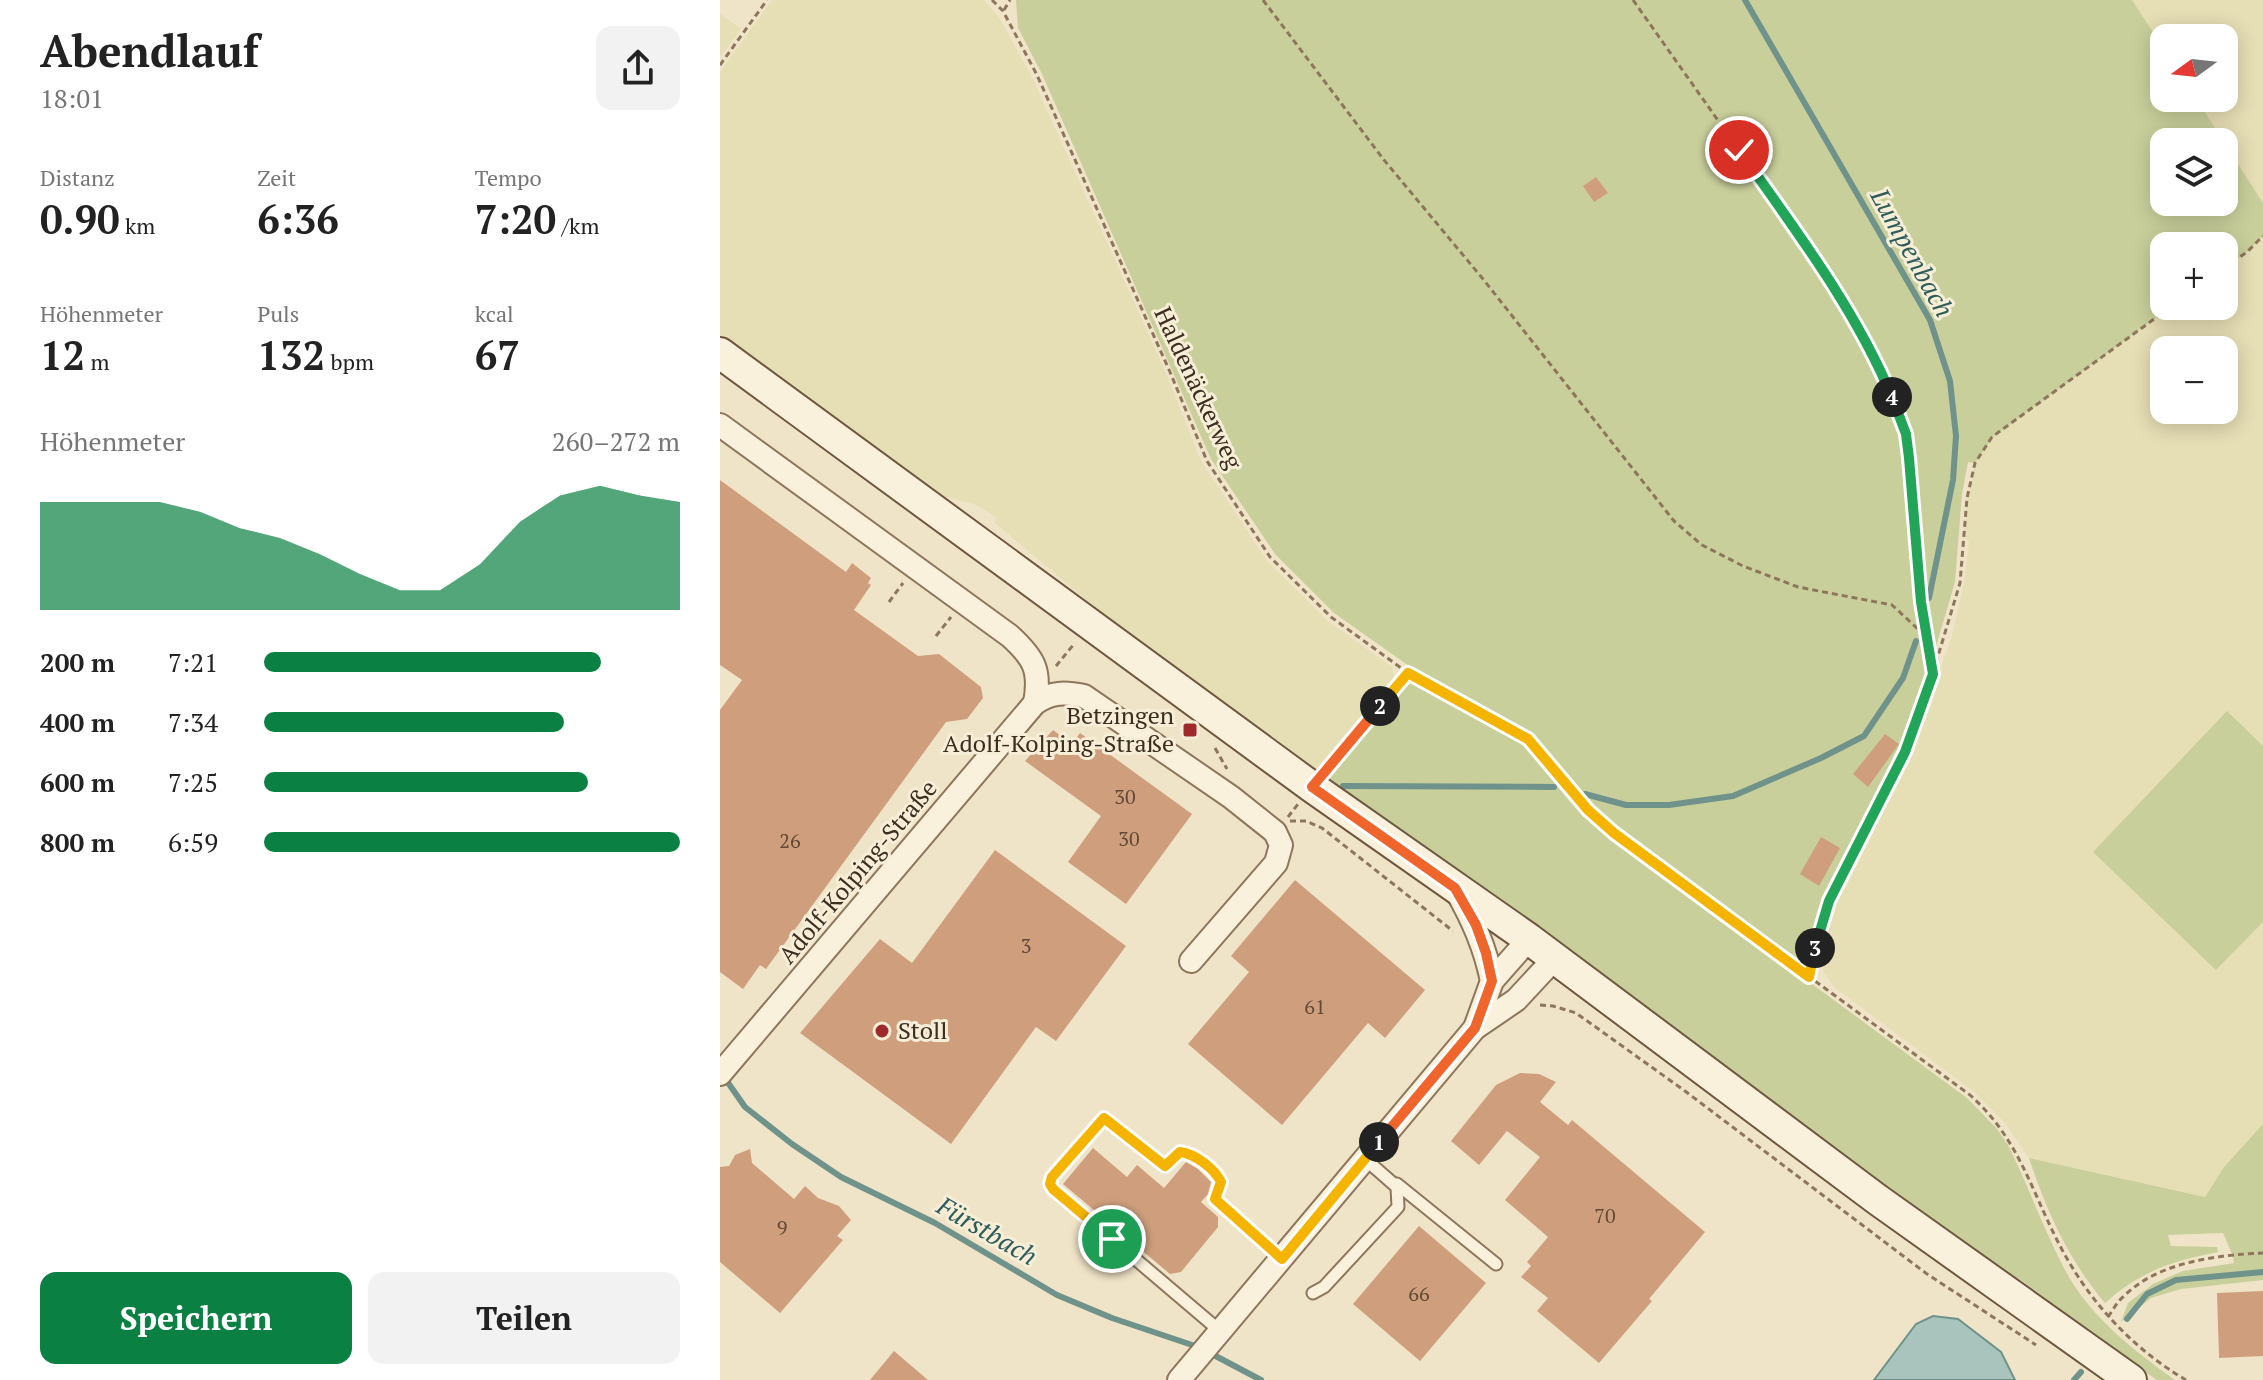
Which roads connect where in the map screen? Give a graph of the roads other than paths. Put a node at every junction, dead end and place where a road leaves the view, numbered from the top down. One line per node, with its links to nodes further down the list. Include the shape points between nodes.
1 (720, 353): 4 (main road)
2 (720, 425): 3 (street, via 1010,636 1035,665)
3 (1036, 694): 7 (street, via 1084,696 1231,797 1279,837 1276,863); 10 (street, Adolf-Kolping-Straße)
4 (1455, 888): 5 (main road); 8 (street, via 1476,925)
5 (1529, 939): 6 (main road); 8 (street)
6 (1555, 958): 9 (street, via 1516,1000); 18 (main road, via 1878,1200)
7 (1191, 961)
8 (1492, 981): 9 (street)
9 (1475, 1028): 11 (street)
10 (725, 1068)
11 (1365, 1159): 12 (lane); 13 (street)
12 (1393, 1181): 14 (lane); 15 (lane, via 1398,1207)
13 (1282, 1259): 16 (street); 16 (lane, via 1215,1199 1221,1182 1217,1174 1190,1153 1180,1152 1165,1166 1104,1118 1052,1177 1053,1189)
14 (1496, 1264)
15 (1313, 1293)
16 (1219, 1332): 17 (street)
17 (1184, 1374)
18 (2131, 1380)

